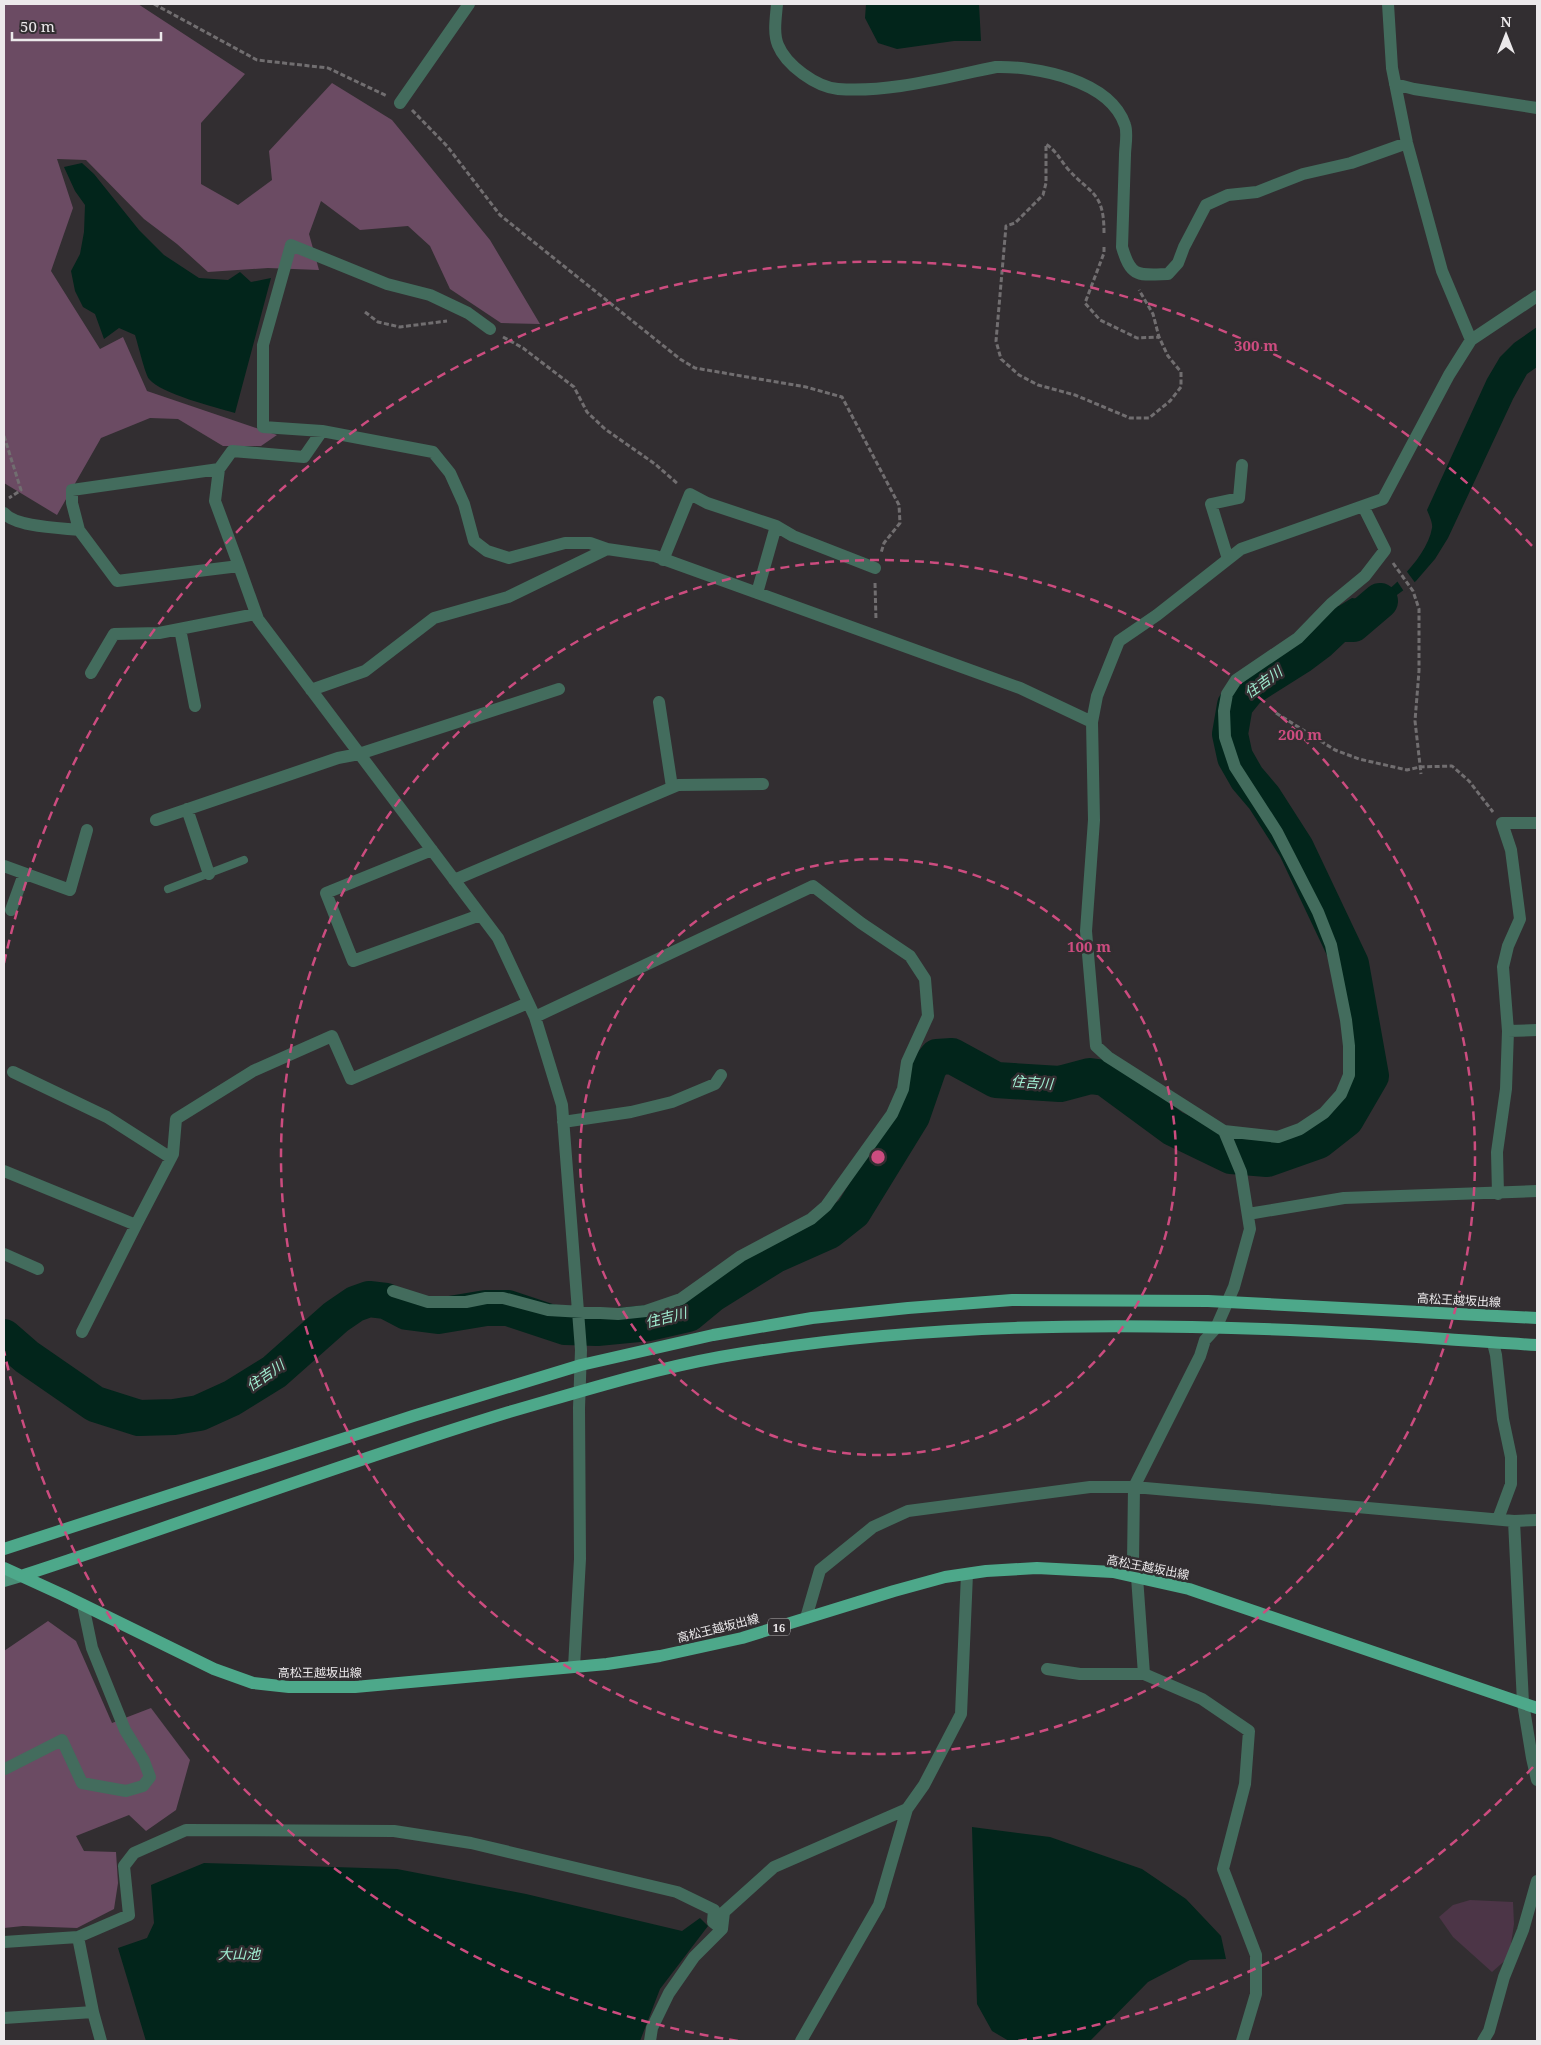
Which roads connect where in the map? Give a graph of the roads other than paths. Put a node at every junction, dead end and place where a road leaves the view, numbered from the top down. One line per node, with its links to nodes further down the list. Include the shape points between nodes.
1 (469, 4): 5 (street)
2 (778, 4): 7 (street, via 775,22 778,45 794,67 813,81 836,89 884,88 996,67 1064,77 1093,89 1114,106 1126,126 1122,247 1127,264 1134,272 1144,275 1168,274 1178,263 1206,205 1228,195 1257,192 1303,174 1351,163)
3 (1388, 4): 4 (street)
4 (1395, 84): 6 (street); 7 (street)
5 (400, 103)
6 (1537, 108)
7 (1407, 143): 10 (street, via 1442,271)
8 (1537, 296): 10 (street)
9 (490, 330): 11 (street, via 468,313 430,295 387,284 291,245 264,345 263,427)
10 (1471, 340): 14 (street, via 1383,499)
11 (322, 431): 13 (street, via 304,457 232,451); 18 (street, via 433,452 450,474 464,504 474,541 487,551 510,558 566,543 590,543)
12 (1242, 465): 19 (street, via 1239,498 1211,504)
13 (219, 469): 17 (street, via 72,490); 21 (street, via 215,501)
14 (1363, 506): 19 (street, via 1241,549); 55 (street, via 1385,550 1365,576 1330,604 1298,638 1236,680 1227,694 1224,711 1226,743 1235,767 1277,832 1318,912 1331,946 1350,1046 1350,1075 1341,1094 1324,1113 1300,1129 1278,1138)
15 (4, 513): 17 (street, via 24,523)
16 (776, 526): 20 (street, via 707,503 690,494); 22 (street, via 793,536); 23 (street)
17 (79, 530): 21 (street, via 118,581)
18 (608, 549): 20 (street); 28 (street, via 508,597 434,618 365,671)
19 (1228, 559): 31 (street, via 1157,616 1119,641 1097,696)
20 (664, 560): 23 (street)
21 (239, 566): 24 (street)
22 (875, 568)
23 (757, 593): 31 (street, via 1020,688)
24 (256, 614): 25 (street); 28 (street)
25 (180, 629): 26 (street, via 114,634); 30 (street)
26 (91, 673)
27 (559, 689): 32 (street)
28 (311, 690): 32 (street)
29 (659, 702): 34 (street)
30 (195, 706)
31 (1092, 722): 55 (street, via 1094,820 1086,931 1096,1046 1108,1057)
32 (359, 754): 35 (street, via 338,758); 39 (street)
33 (763, 784): 34 (street)
34 (672, 787): 44 (street)
35 (187, 809): 36 (street); 43 (street)
36 (156, 820)
37 (1537, 823): 50 (street, via 1502,823 1511,850 1520,919 1508,946 1504,967)
38 (87, 830): 42 (street, via 70,890)
39 (432, 850): 44 (street); 47 (street, via 326,892 353,961)
40 (244, 860): 43 (lane)
41 (4, 866): 42 (street)
42 (24, 874): 46 (street)
43 (209, 874): 45 (lane)
44 (454, 880): 47 (street)
45 (168, 889)
46 (11, 910)
47 (480, 915): 48 (street, via 498,938)
48 (528, 1003): 49 (street); 56 (street, via 351,1079 332,1036 253,1071 176,1119)
49 (535, 1017): 54 (street, via 562,1105); 66 (street, via 813,886 910,956 924,979 928,1016 907,1062 902,1089 892,1114 826,1206 811,1219 741,1256 681,1299 646,1311)
50 (1508, 1030): 51 (street); 59 (street, via 1506,1089 1497,1152)
51 (1537, 1030)
52 (13, 1072): 56 (street, via 107,1117)
53 (721, 1075): 54 (street, via 715,1084 672,1102)
54 (563, 1122): 66 (street)
55 (1224, 1130): 60 (street, via 1241,1172)
56 (171, 1158): 61 (street)
57 (4, 1171): 61 (street)
58 (1537, 1191): 59 (street)
59 (1498, 1194): 60 (street, via 1344,1198)
60 (1248, 1214): 65 (street, via 1250,1229)
61 (136, 1224): 69 (street)
62 (4, 1254): 63 (street)
63 (38, 1269)
64 (392, 1291): 66 (street, via 428,1302 503,1298)
65 (1228, 1303): 67 (main road, 高松王越坂出線); 68 (street); 72 (main road, 高松王越坂出線, via 1012,1300 908,1308 812,1318 713,1335)
66 (578, 1316): 72 (street)
67 (1537, 1318)
68 (1216, 1328): 70 (main road); 73 (main road, via 1009,1327 908,1332 717,1358); 74 (street, via 1205,1340)
69 (82, 1332)
70 (1493, 1343): 71 (main road); 75 (street, via 1511,1456 1511,1484)
71 (1537, 1345)
72 (581, 1365): 73 (street); 78 (main road, 高松王越坂出線)
73 (580, 1391): 81 (main road, via 420,1439); 86 (street, via 580,1559)
74 (1134, 1487): 75 (street); 82 (street, via 1133,1564); 85 (street, via 1090,1487 908,1512 874,1527 820,1570)
75 (1498, 1519): 77 (street)
76 (1537, 1520): 77 (street)
77 (1514, 1521): 89 (street)
78 (4, 1549)
79 (4, 1568): 81 (main road, 高松王越坂出線 / 16)
80 (967, 1574): 82 (main road, 高松王越坂出線 / 16, via 1037,1568 1113,1572); 85 (main road, 高松王越坂出線 / 16, via 945,1577); 93 (street, via 961,1714 924,1785)
81 (21, 1576): 83 (main road); 84 (main road, 高松王越坂出線 / 16)
82 (1137, 1577): 88 (street); 89 (main road, 高松王越坂出線 / 16, via 1197,1592)
83 (4, 1581)
84 (83, 1605): 86 (main road, 高松王越坂出線 / 16, via 214,1669 253,1683 289,1687 355,1687); 91 (street, via 92,1648 125,1730 150,1777 143,1786 126,1790 82,1783 62,1740)
85 (806, 1618): 86 (main road, 高松王越坂出線 / 16, via 703,1648)
86 (574, 1667)
87 (1047, 1669): 88 (street, via 1080,1674)
88 (1144, 1674): 103 (street, via 1202,1699 1249,1731 1245,1784 1224,1869 1256,1955 1256,1994)
89 (1523, 1703): 90 (main road, 高松王越坂出線 / 16); 92 (street)
90 (1537, 1708)
91 (6, 1769)
92 (1537, 1780)
93 (907, 1809): 95 (street, via 774,1867 724,1912); 102 (street, via 879,1905)
94 (1537, 1880): 104 (street, via 1523,1930)
95 (722, 1929): 96 (street, via 713,1922 714,1910 677,1892 471,1844 394,1831 186,1830 134,1853 124,1866 129,1915); 101 (street, via 694,1957 670,1993 652,2028)
96 (78, 1937): 97 (street); 98 (street)
97 (4, 1942)
98 (93, 2012): 99 (street); 100 (street)
99 (4, 2018)
100 (101, 2041)
101 (650, 2041)
102 (801, 2041)
103 (1242, 2041)
104 (1483, 2041)

